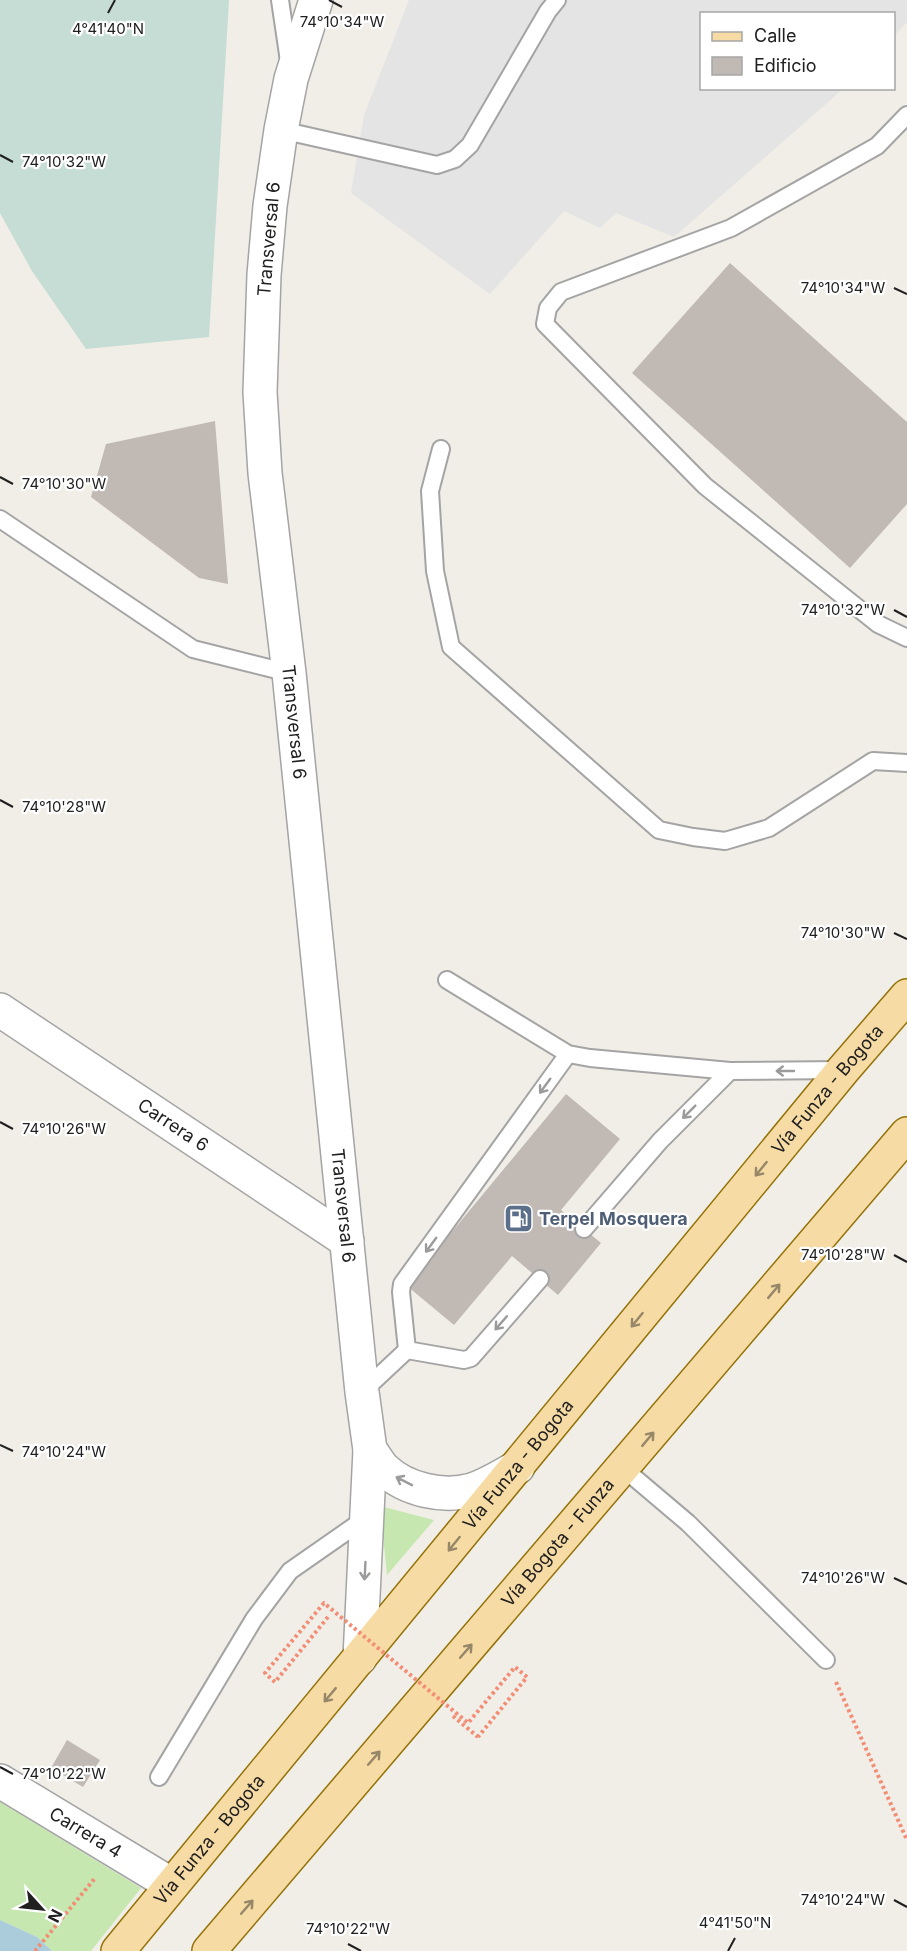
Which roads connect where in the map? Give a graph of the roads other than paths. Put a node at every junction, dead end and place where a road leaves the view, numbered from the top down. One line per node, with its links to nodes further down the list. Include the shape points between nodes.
1 (280, 0): 4 (lane)
2 (316, 0): 4 (street, Transversal 6)
3 (557, 0): 6 (lane, via 470,145 455,159 437,165)
4 (291, 80): 6 (street, Transversal 6)
5 (907, 116): 9 (lane, via 877,146 731,228 561,292 548,309 545,324 705,486 878,624)
6 (281, 130): 10 (street, Transversal 6, via 265,263 260,392 265,473)
7 (441, 449): 11 (lane, via 430,491 435,571 452,647 659,830 725,841 769,828 873,761)
8 (0, 519): 10 (lane, via 193,649)
9 (907, 638)
10 (289, 673): 20 (street, Transversal 6)
11 (907, 763)
12 (447, 980): 15 (lane)
13 (907, 996): 16 (main road, Vía Funza - Bogota)
14 (0, 1010): 20 (street, Carrera 6)
15 (568, 1054): 17 (lane); 22 (lane, one-way to 22, via 402,1284)
16 (843, 1070): 17 (lane, one-way to 17); 25 (main road, Vía Funza - Bogota, one-way to 25)
17 (730, 1071): 19 (lane, one-way to 19, via 660,1141)
18 (907, 1134): 26 (main road, Vía Bogota - Funza, one-way to 18)
19 (584, 1229)
20 (347, 1241): 23 (street, Transversal 6)
21 (540, 1279): 22 (lane, one-way to 22, via 471,1358)
22 (407, 1350): 23 (lane)
23 (363, 1392): 24 (street, Transversal 6)
24 (370, 1450): 25 (street, one-way to 24, via 472,1490 448,1493 403,1482 384,1468); 27 (street, Transversal 6)
25 (518, 1467): 28 (main road, Vía Funza - Bogota, one-way to 28)
26 (623, 1468): 29 (lane, via 688,1523); 34 (main road, Vía Bogota - Funza, one-way to 26)
27 (367, 1518): 28 (street, Transversal 6, one-way to 28); 30 (lane, via 290,1571 254,1619)
28 (360, 1658): 32 (main road, Vía Funza - Bogota, one-way to 32)
29 (826, 1660)
30 (159, 1777)
31 (0, 1781): 32 (street, Carrera 4)
32 (172, 1885): 33 (main road, Vía Funza - Bogota)
33 (125, 1943)
34 (209, 1951)

